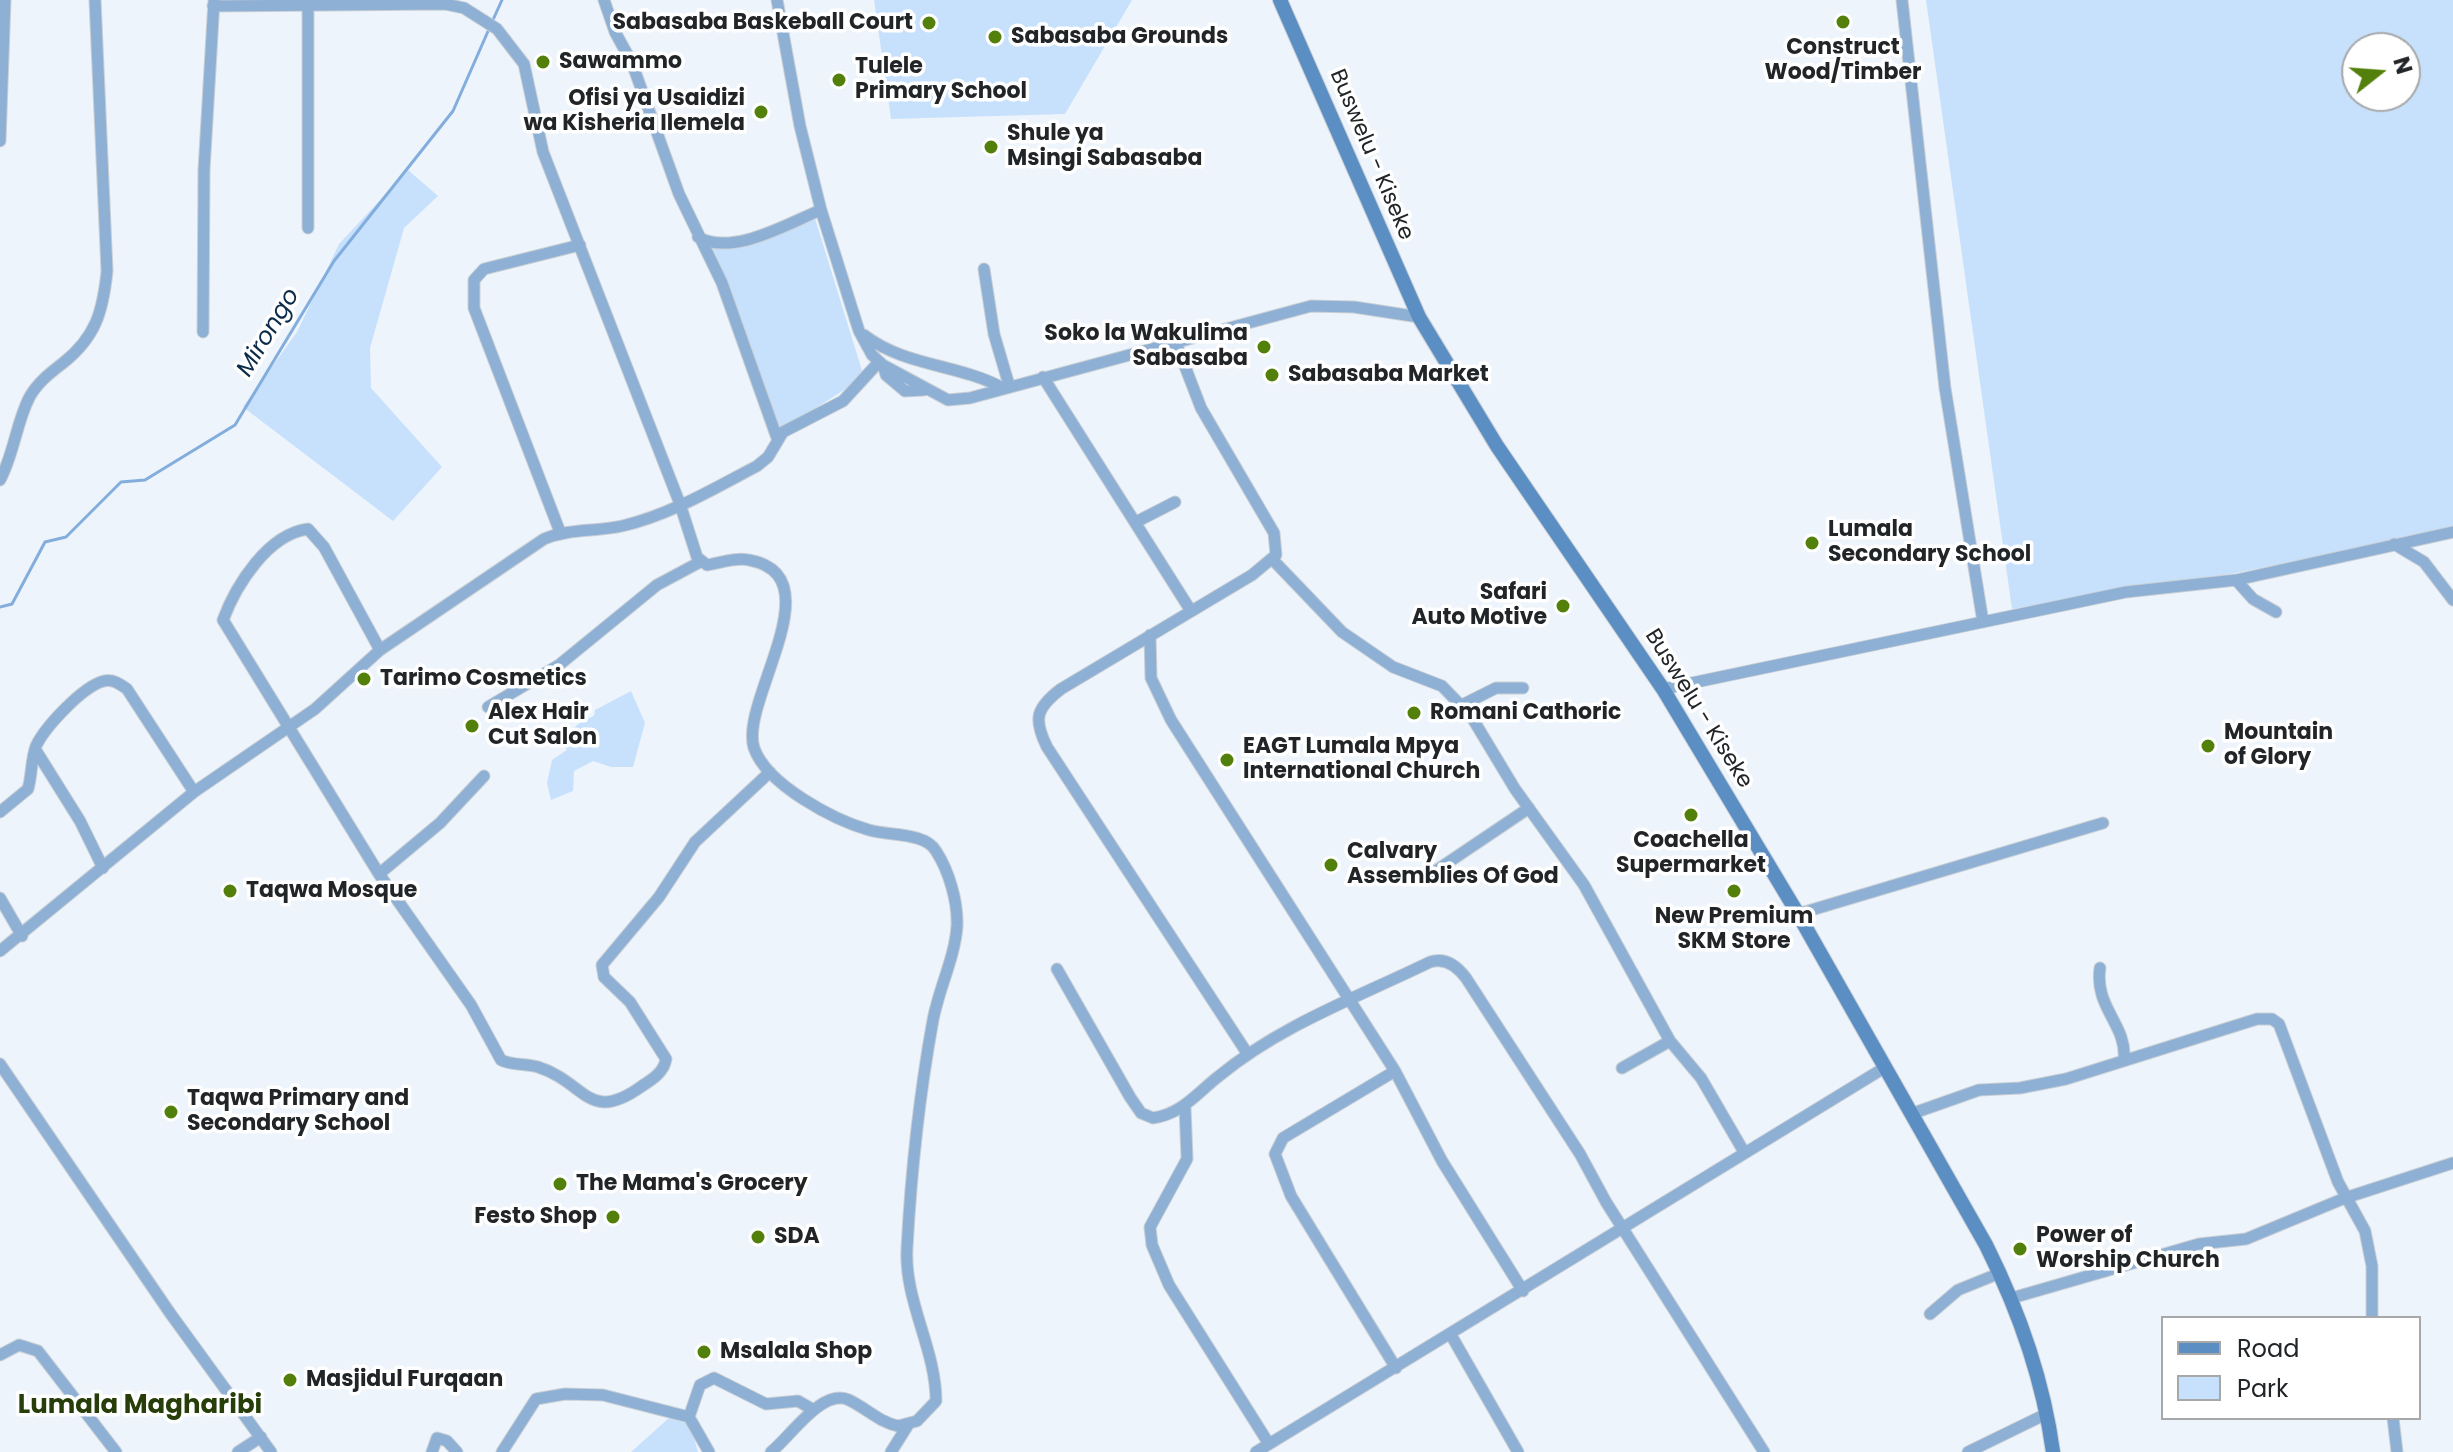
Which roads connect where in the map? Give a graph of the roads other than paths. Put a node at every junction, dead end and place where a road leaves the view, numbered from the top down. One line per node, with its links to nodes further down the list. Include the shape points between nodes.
1 (5, 0): 10 (street)
2 (95, 0): 24 (street, via 107,271 103,308 97,327 77,352 42,379 30,396)
3 (604, 0): 13 (street)
4 (777, 0): 11 (street)
5 (1280, 0): 16 (main road, Buswelu - Kiseke)
6 (1902, 0): 37 (street, via 1945,388)
7 (317, 2): 8 (street); 9 (street); 12 (street)
8 (424, 2): 14 (street, via 464,8 485,21 524,64 537,136)
9 (213, 3): 18 (street)
10 (0, 141)
11 (821, 210): 13 (street, via 730,243); 17 (street)
12 (308, 228)
13 (698, 237): 23 (street, via 722,283)
14 (580, 245): 26 (street); 28 (street, via 494,265 474,280 477,318)
15 (984, 269): 22 (street)
16 (1419, 317): 19 (street, via 1311,306); 41 (main road, Buswelu - Kiseke, via 1497,446)
17 (859, 331): 20 (street); 22 (street, via 929,365)
18 (203, 332)
19 (1176, 343): 21 (street); 31 (street, via 1201,408 1277,538)
20 (880, 364): 22 (street, via 948,400); 23 (street, via 843,401)
21 (1043, 377): 22 (street); 27 (street)
22 (1005, 386)
23 (777, 438): 26 (street, via 757,466)
24 (0, 480)
25 (1175, 502): 27 (street)
26 (680, 504): 28 (street, via 621,526); 32 (street)
27 (1136, 522): 35 (street)
28 (560, 532): 39 (street)
29 (2453, 532): 30 (street)
30 (2394, 544): 33 (street); 34 (street, via 2424,562)
31 (1273, 560): 35 (street); 42 (street, via 1342,632 1393,667 1442,686)
32 (700, 562): 43 (street, via 657,585 559,665); 46 (street, via 746,559 773,572 784,590 782,633 752,729 755,750)
33 (2236, 580): 36 (street, via 2258,603); 37 (street, via 2126,592)
34 (2453, 600)
35 (1191, 611): 38 (street)
36 (2276, 612)
37 (1983, 622): 41 (street)
38 (1150, 635): 61 (street, via 1151,678 1158,695); 63 (street, via 1041,704 1036,720 1047,747)
39 (380, 650): 44 (street, via 315,709); 44 (street, via 313,532 302,529 267,551 223,620)
40 (1523, 688): 42 (street, via 1496,688)
41 (1663, 689): 56 (main road, Buswelu - Kiseke)
42 (1462, 705): 49 (street)
43 (488, 707)
44 (288, 726): 48 (street); 53 (street)
45 (35, 749): 48 (street, via 77,699 95,685 115,681 144,709); 50 (street, via 28,789); 52 (street)
46 (770, 772): 53 (street, via 695,842 659,897 602,965 604,977 630,1002 666,1059 659,1073 618,1102 595,1103 539,1067 501,1060 471,1005); 87 (street, via 805,800 849,823 930,842 954,900 957,925 932,1025 906,1252 936,1401)
47 (484, 776): 53 (street, via 440,823)
48 (194, 792): 52 (street)
49 (1529, 808): 54 (street); 62 (street, via 1600,912)
50 (0, 812)
51 (2103, 823): 56 (street)
52 (103, 868): 57 (street)
53 (379, 874)
54 (1431, 874)
55 (0, 898): 57 (street)
56 (1798, 914): 67 (main road, Buswelu - Kiseke)
57 (22, 936): 58 (street)
58 (0, 951)
59 (2100, 968): 64 (street, via 2101,998 2121,1039)
60 (1057, 969): 69 (street, via 1141,1113 1153,1118)
61 (1349, 1002): 63 (street); 68 (street); 74 (street, via 1437,960 1456,968)
62 (1670, 1041): 66 (street); 71 (street, via 1701,1078)
63 (1247, 1053): 69 (street)
64 (2124, 1059): 70 (street, via 2047,1084 1962,1094); 73 (street, via 2234,1025 2272,1019 2283,1034)
65 (0, 1064): 88 (street)
66 (1622, 1068)
67 (1884, 1068): 70 (main road, Buswelu - Kiseke); 71 (street)
68 (1395, 1071): 76 (street, via 1454,1182); 82 (street, via 1283,1138 1275,1154 1291,1196)
69 (1185, 1107): 89 (street, via 1187,1159 1150,1227 1152,1245 1169,1285)
70 (1911, 1114): 75 (main road, Buswelu - Kiseke)
71 (1744, 1152): 74 (street)
72 (2453, 1163): 73 (street)
73 (2345, 1198): 77 (street, via 2246,1239 2187,1247); 79 (street, via 2370,1247)
74 (1624, 1230): 76 (street); 101 (street)
75 (2000, 1273): 77 (main road, Buswelu - Kiseke); 78 (street, via 1958,1290)
76 (1523, 1291): 80 (street)
77 (2012, 1298): 84 (main road, Buswelu - Kiseke)
78 (1930, 1314)
79 (2372, 1316)
80 (1451, 1335): 82 (street); 100 (street)
81 (0, 1355): 90 (street, via 19,1345 38,1351)
82 (1396, 1368): 89 (street)
83 (812, 1409): 85 (street, via 798,1401 766,1404 714,1378 700,1385); 87 (street, via 838,1397 890,1424); 97 (street)
84 (2046, 1414): 102 (street); 103 (main road, Buswelu - Kiseke)
85 (689, 1417): 95 (street, via 603,1395 550,1395 529,1405); 96 (street)
86 (2393, 1420): 104 (street)
87 (908, 1425): 98 (street)
88 (261, 1437): 91 (street); 92 (street)
89 (1269, 1444): 99 (street)
90 (116, 1452)
91 (238, 1452)
92 (271, 1452)
93 (432, 1452): 94 (street, via 435,1440 442,1438)
94 (457, 1452)
95 (502, 1452)
96 (709, 1452)
97 (771, 1452)
98 (891, 1452)
99 (1256, 1452)
100 (1518, 1452)
101 (1764, 1452)
102 (1968, 1452)
103 (2053, 1452)
104 (2397, 1452)

